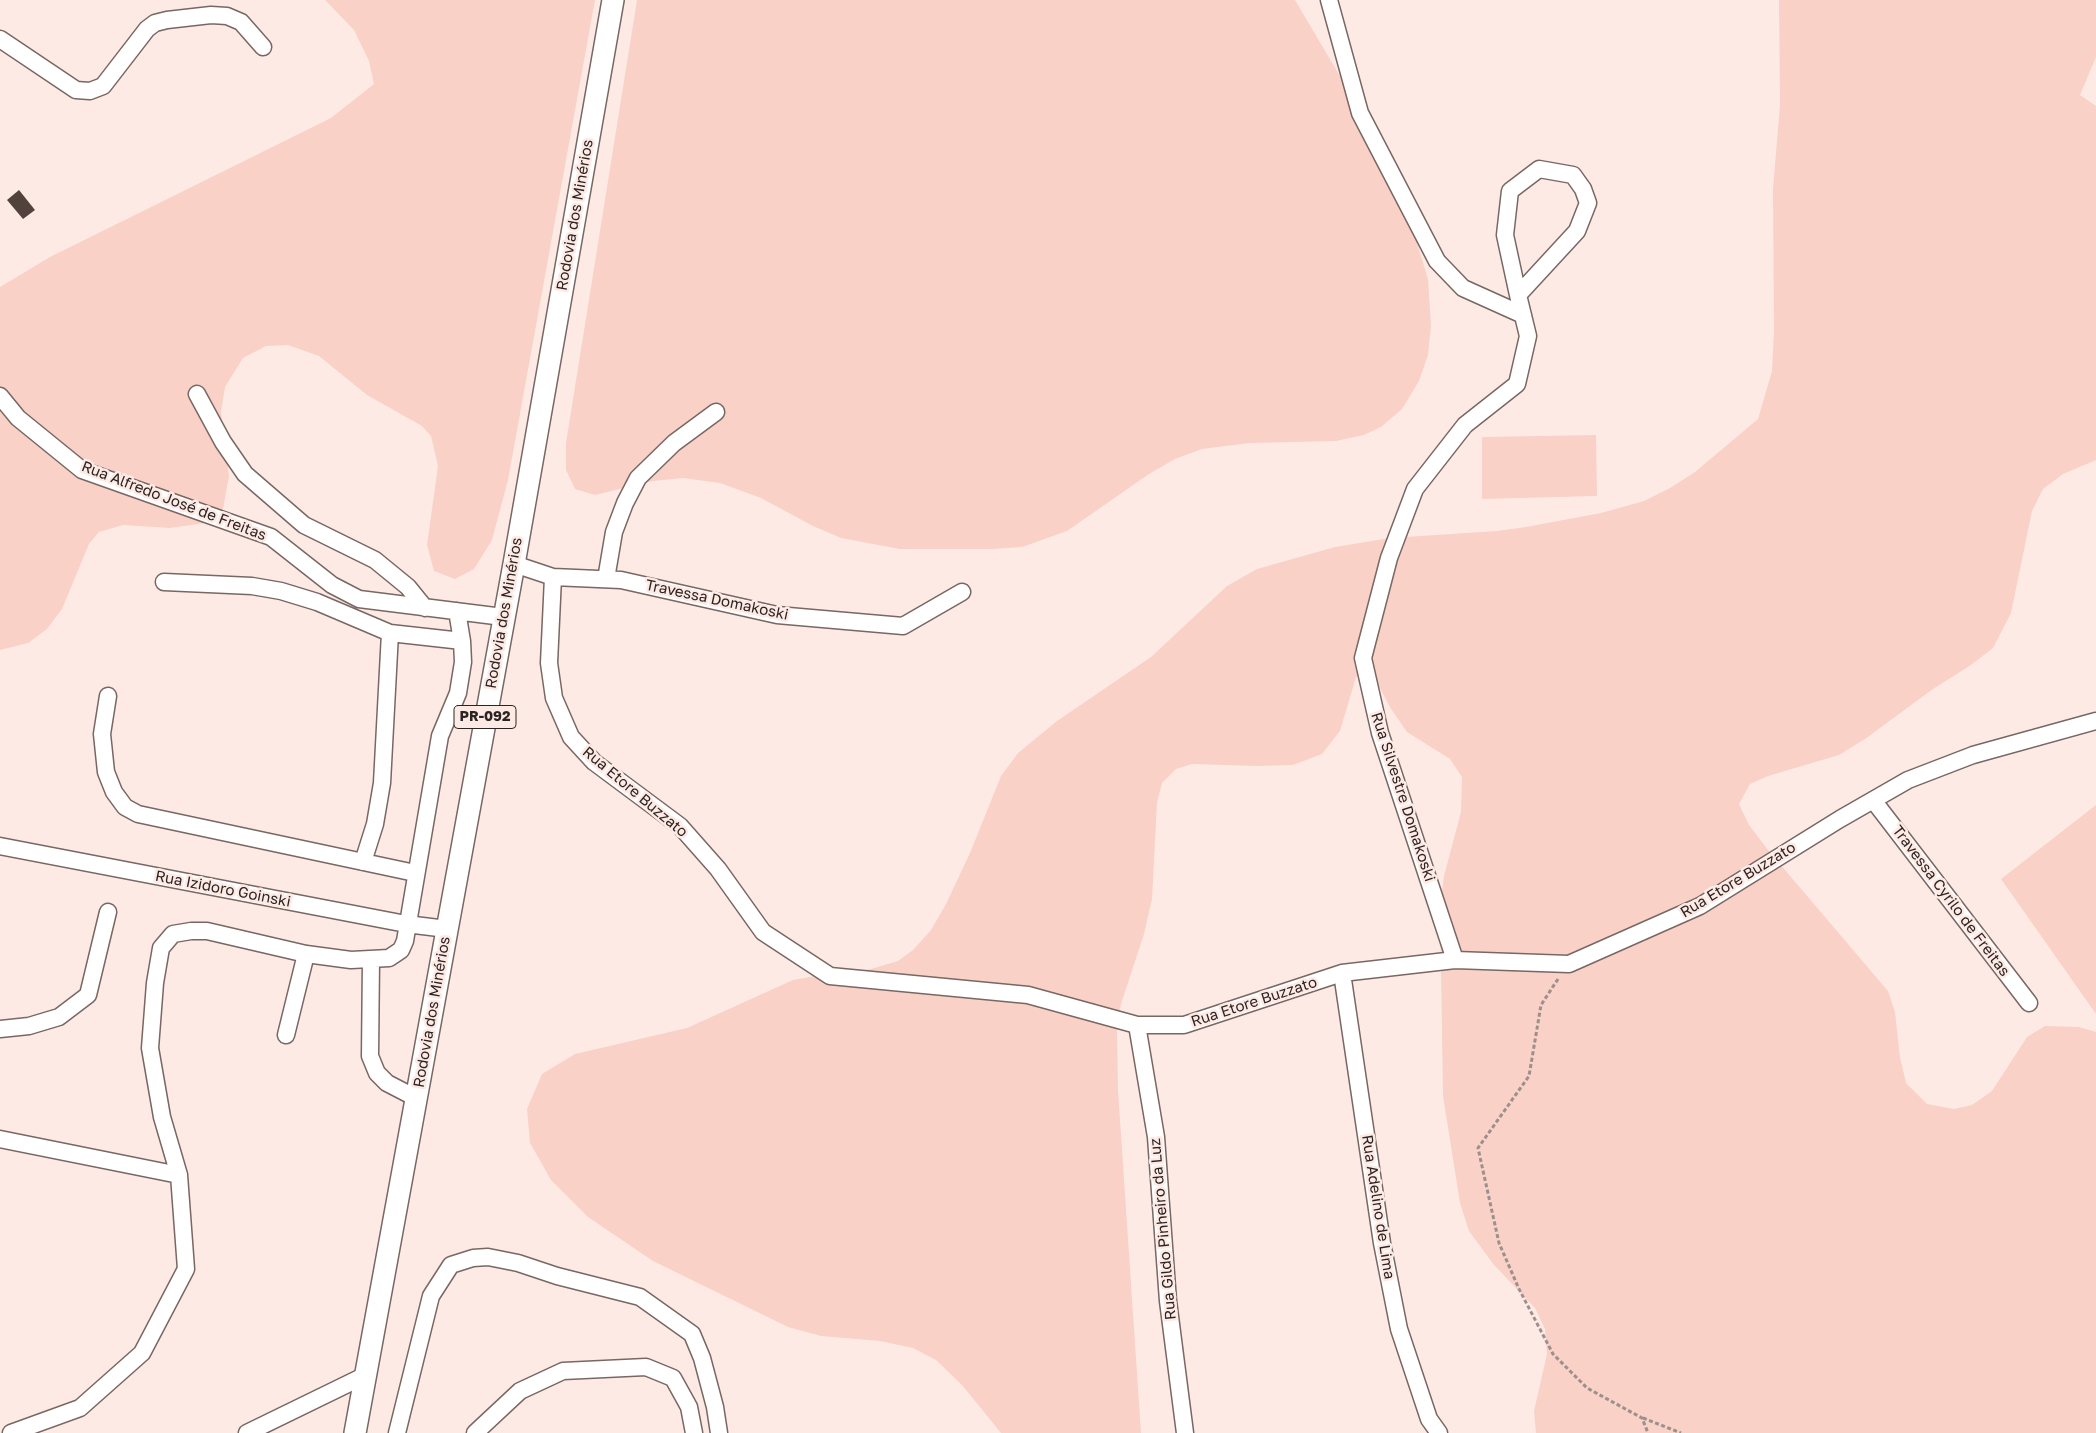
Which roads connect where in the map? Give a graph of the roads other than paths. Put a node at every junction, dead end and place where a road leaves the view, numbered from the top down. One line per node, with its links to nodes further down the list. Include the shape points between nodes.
1 (613, 0): 10 (main road, Rodovia dos Minérios / PR-092)
2 (1329, 0): 6 (street, via 1360,113 1438,261 1462,288)
3 (0, 39): 4 (street, via 76,90 90,91 103,86 155,23 211,15 227,16 241,22)
4 (263, 46)
5 (1518, 294): 5 (street, Rua Silvestre Domakoski, via 1576,230 1588,203 1573,175 1539,169 1510,191 1505,235); 6 (street, Rua Silvestre Domakoski)
6 (1523, 315): 31 (street, Rua Silvestre Domakoski, via 1528,336 1517,384 1465,425 1415,489 1389,558 1363,658 1380,733)
7 (197, 394): 15 (street, via 245,474 304,525 375,560 408,587)
8 (0, 396): 15 (street, Rua Alfredo José de Freitas, via 18,418 82,470 271,537 332,585 359,599)
9 (716, 412): 12 (street, via 674,444 638,478 614,532)
10 (514, 564): 11 (street); 17 (main road, Rodovia dos Minérios / PR-092)
11 (553, 577): 12 (street, Travessa Domakoski); 34 (street, Rua Etore Buzzato, via 549,663 554,698 571,736 594,762 680,826 718,868 763,932 830,976 1028,995)
12 (606, 579): 14 (street, Travessa Domakoski, via 777,615 903,626)
13 (164, 582): 18 (street, via 252,586 281,591 317,602)
14 (962, 592)
15 (425, 608): 16 (street, Rua Alfredo José de Freitas)
16 (457, 610): 17 (street, Rua Alfredo José de Freitas); 19 (street)
17 (503, 616): 28 (main road, Rodovia dos Minérios / PR-092)
18 (390, 634): 19 (street); 24 (street, via 382,783 375,824)
19 (462, 641): 25 (street, via 463,662 458,693 440,736)
20 (108, 696): 24 (street, via 102,734 106,772 114,792 125,807 138,814)
21 (2096, 721): 22 (street, Rua Etore Buzzato, via 1973,755 1908,780)
22 (1873, 800): 31 (street, Rua Etore Buzzato, via 1700,906 1569,964); 33 (street, Travessa Cyrilo de Freitas)
23 (0, 846): 27 (street, Rua Izidoro Goinski)
24 (363, 862): 25 (street)
25 (415, 873): 27 (street)
26 (108, 912): 35 (street, via 88,995 59,1017 29,1026)
27 (406, 924): 28 (street, Rua Izidoro Goinski); 30 (street, via 401,950 389,958)
28 (447, 929): 37 (main road, Rodovia dos Minérios / PR-092)
29 (306, 954): 30 (street); 36 (street); 39 (street, via 207,931 173,934 161,948 150,1048 162,1116)
30 (371, 960): 37 (street, via 370,1056 377,1073 387,1083)
31 (1456, 960): 32 (street, Rua Etore Buzzato)
32 (1342, 973): 34 (street, Rua Etore Buzzato, via 1184,1025); 49 (street, Rua Adelino de Lima, via 1382,1242 1399,1329 1429,1419)
33 (2029, 1003)
34 (1137, 1025): 48 (street, Rua Gildo Pinheiro da Luz, via 1156,1137 1168,1301)
35 (0, 1029)
36 (286, 1035)
37 (416, 1098): 40 (main road, Rodovia dos Minérios / PR-092)
38 (0, 1139): 39 (street)
39 (179, 1175): 41 (street, via 186,1269 142,1353 80,1408)
40 (366, 1374): 42 (street); 43 (main road, Rodovia dos Minérios / PR-092)
41 (11, 1433)
42 (247, 1433)
43 (355, 1433)
44 (397, 1433): 47 (street, via 431,1296 451,1265 488,1257 640,1297 692,1334 704,1366)
45 (476, 1433): 46 (street, via 520,1391 563,1370 646,1366 673,1378 689,1407)
46 (694, 1433)
47 (719, 1433)
48 (1185, 1433)
49 (1439, 1433)

